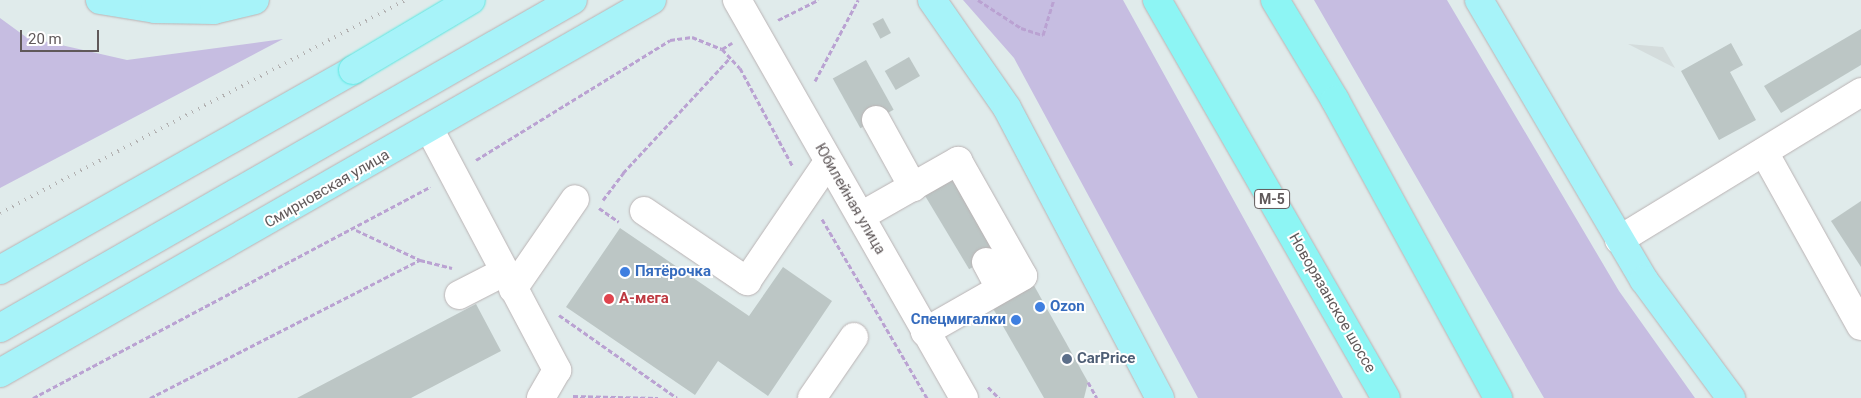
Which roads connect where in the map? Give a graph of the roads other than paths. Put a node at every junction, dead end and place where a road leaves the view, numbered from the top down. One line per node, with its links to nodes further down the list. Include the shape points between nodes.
1 (100, 0): 2 (main road, via 154,9 204,10)
2 (255, 0)
3 (472, 0): 22 (main road, bridge)
4 (573, 0): 27 (main road)
5 (652, 0): 13 (main road, Смирновская улица)
6 (737, 0): 15 (street, Юбилейная улица)
7 (932, 0): 34 (main road, via 1007,108)
8 (1157, 0): 35 (highway, Новорязанское шоссе / М-5)
9 (1275, 0): 36 (highway)
10 (1479, 0): 20 (main road)
11 (1861, 92): 14 (street)
12 (876, 120): 16 (street)
13 (430, 130): 23 (street); 30 (main road, Смирновская улица)
14 (1764, 152): 20 (street); 26 (street)
15 (828, 162): 18 (street, via 747,282); 19 (street, Юбилейная улица)
16 (928, 182): 19 (street); 25 (street, via 958,161 1023,276)
17 (583, 207): 23 (street)
18 (644, 211)
19 (861, 216): 28 (street, Юбилейная улица)
20 (1619, 240): 37 (main road)
21 (986, 262): 25 (street)
22 (0, 270)
23 (509, 281): 24 (street); 31 (street, via 557,370)
24 (457, 282)
25 (1000, 288): 28 (street)
26 (1861, 326)
27 (0, 328)
28 (925, 332): 33 (street, Юбилейная улица)
29 (854, 337): 32 (street)
30 (0, 373)
31 (543, 397)
32 (812, 398)
33 (964, 398)
34 (1160, 398)
35 (1386, 398)
36 (1498, 398)
37 (1731, 398)

